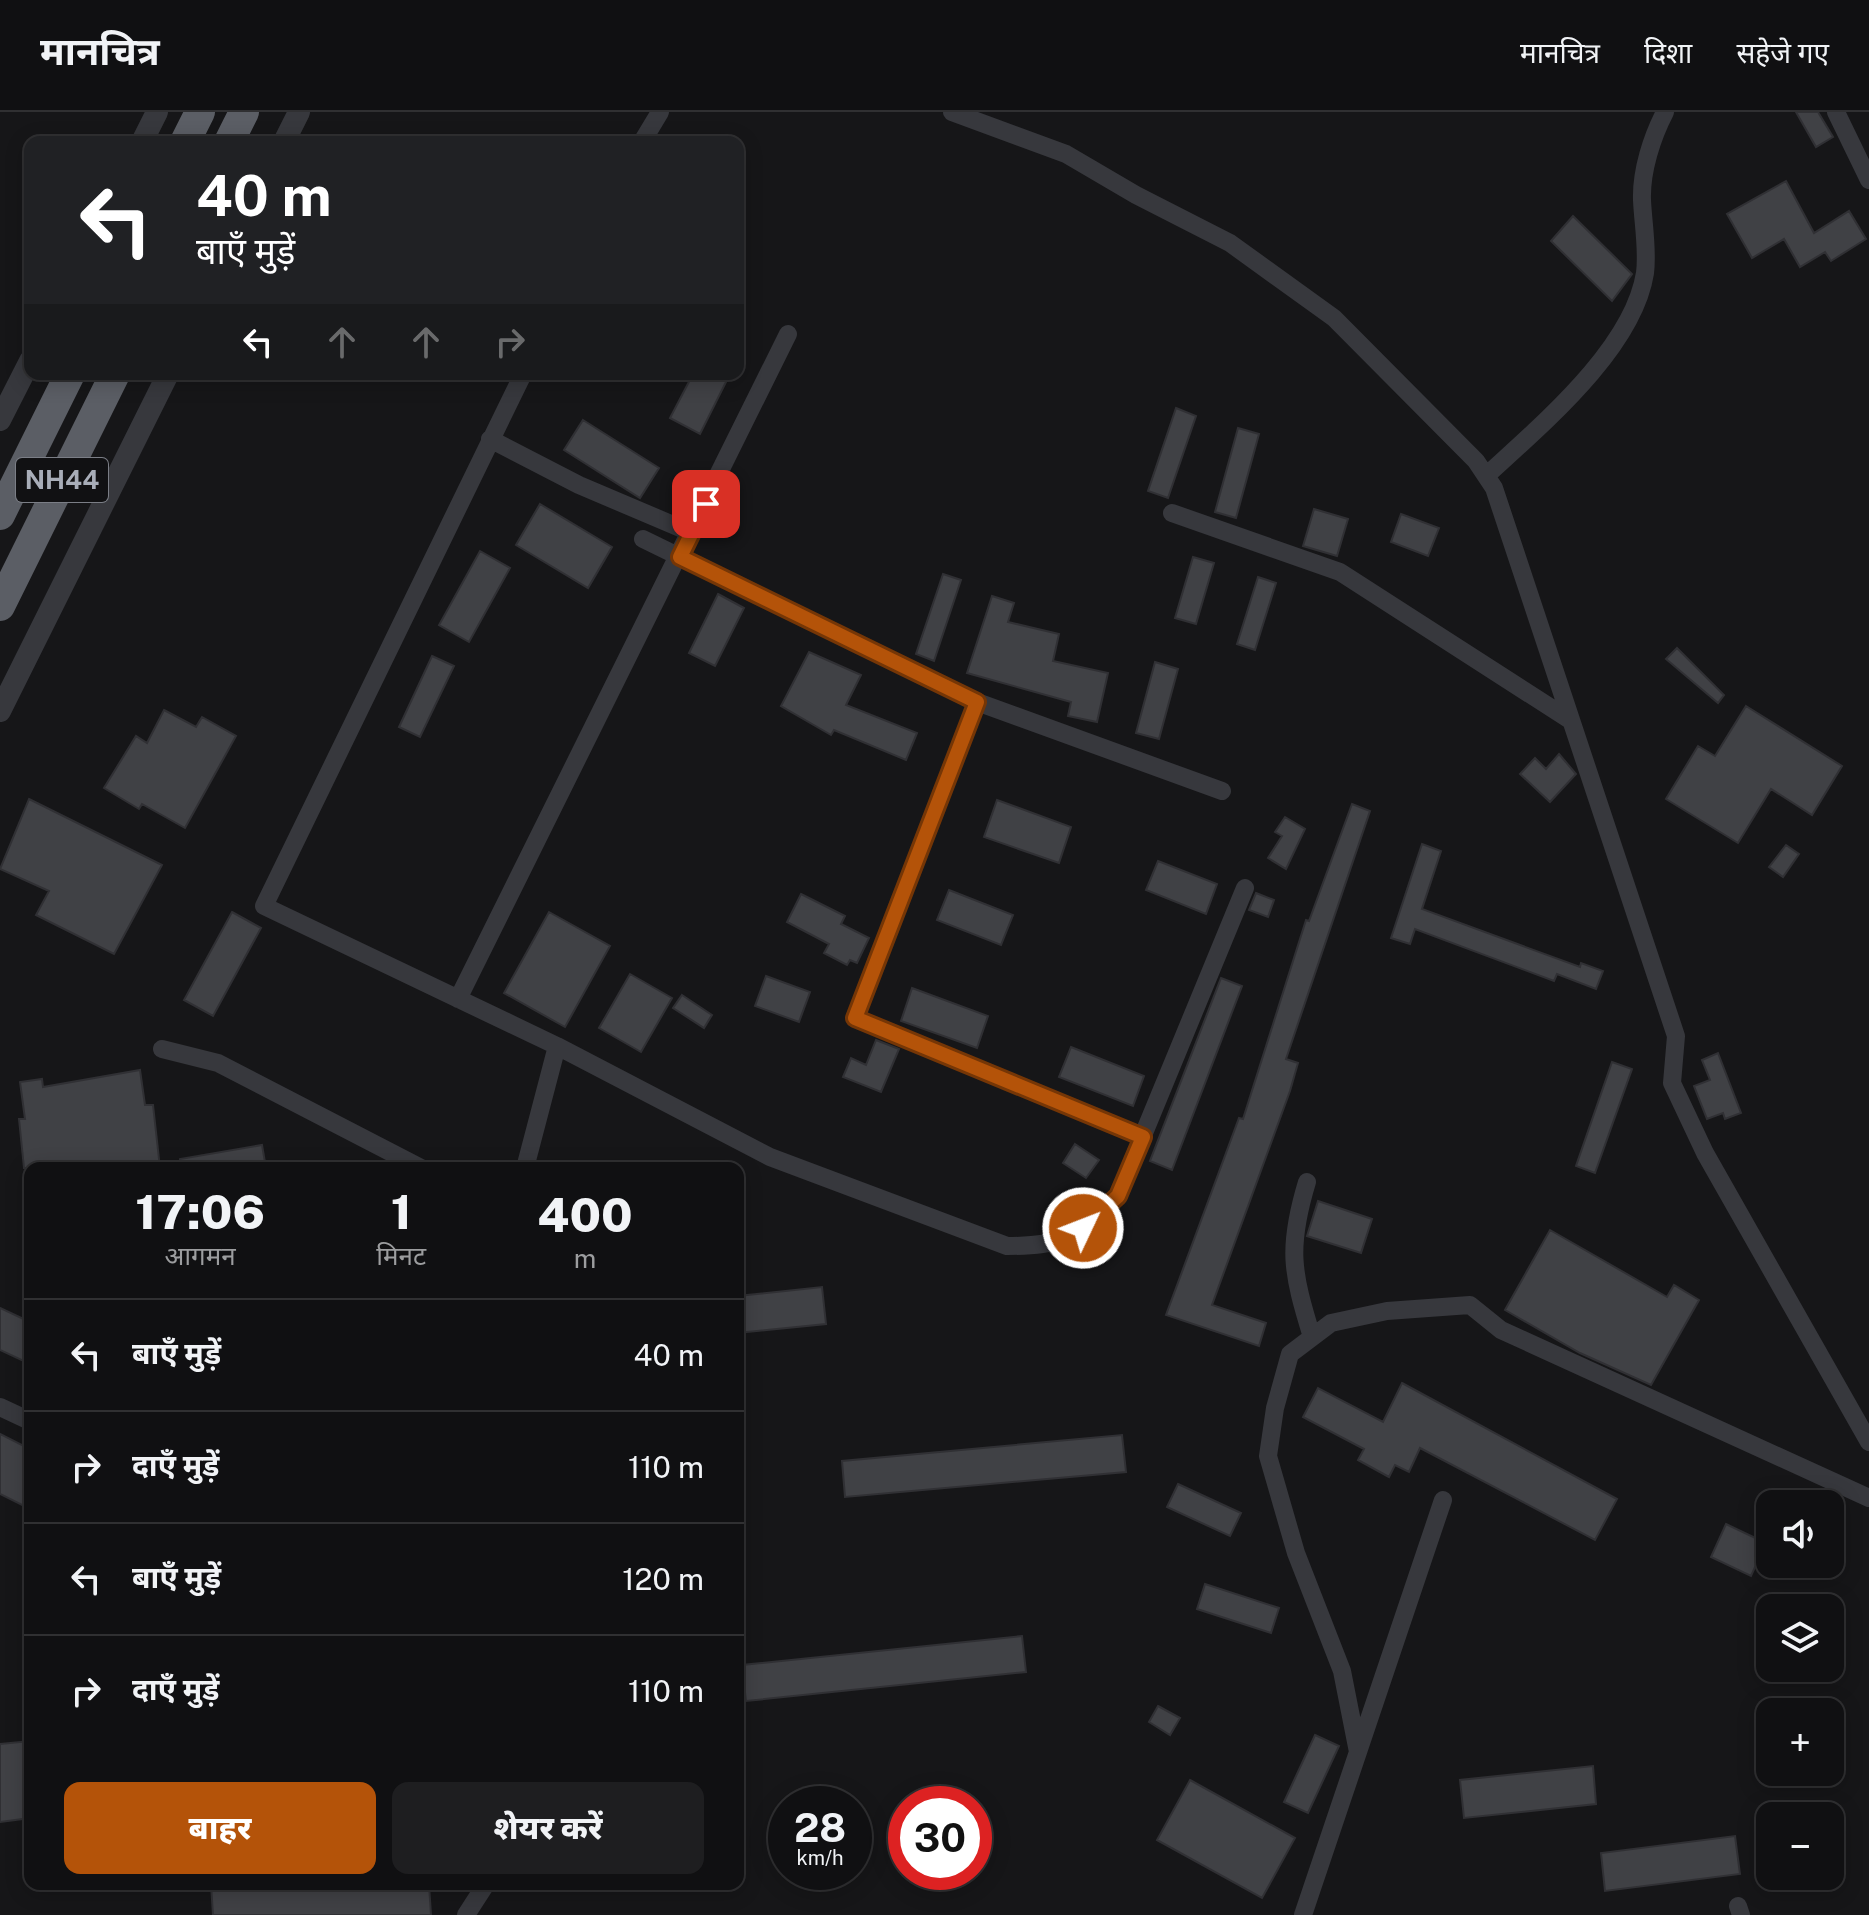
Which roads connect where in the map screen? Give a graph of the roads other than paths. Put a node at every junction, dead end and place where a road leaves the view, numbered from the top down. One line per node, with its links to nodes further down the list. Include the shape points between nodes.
1 (157, 112): 9 (street)
2 (200, 112): 10 (highway)
3 (244, 112): 11 (highway)
4 (299, 112): 12 (street)
5 (660, 112): 13 (street)
6 (952, 112): 23 (street, via 1066,154 1230,243 1334,318)
7 (1665, 112): 23 (street, via 1642,195 1645,270 1627,324 1550,416)
8 (1836, 112): 14 (street)
9 (145, 136)
10 (188, 136)
11 (232, 136)
12 (287, 136)
13 (646, 136)
14 (1869, 180)
15 (788, 334): 26 (street)
16 (24, 373): 21 (street)
17 (67, 380): 25 (highway, NH44)
18 (112, 380): 29 (highway, NH44)
19 (165, 380): 31 (street)
20 (520, 380): 22 (street)
21 (0, 420)
22 (490, 439): 26 (street, via 579,485); 35 (street, via 264,906)
23 (1486, 476): 32 (street)
24 (1172, 513): 32 (street, via 1340,572)
25 (0, 515)
26 (692, 533): 28 (street)
27 (643, 539): 28 (street)
28 (680, 557): 30 (street); 35 (street)
29 (5, 596)
30 (977, 702): 33 (street); 38 (street, via 855,1018)
31 (0, 711)
32 (1570, 720): 45 (street, via 1676,1036 1672,1083 1705,1153)
33 (1222, 791)
34 (1245, 888): 38 (street)
35 (458, 999): 36 (street)
36 (557, 1046): 38 (street, via 770,1157 1007,1246 1049,1246 1083,1228 1118,1196); 40 (street)
37 (162, 1049): 39 (street, via 218,1063)
38 (1143, 1137)
39 (409, 1162)
40 (527, 1162)
41 (1307, 1182): 42 (street, via 1294,1226 1292,1257)
42 (1312, 1337): 46 (street, via 1331,1323 1387,1311 1470,1305 1501,1330); 48 (street, via 1290,1354 1268,1456 1296,1553 1342,1671)
43 (0, 1407): 44 (street)
44 (24, 1418)
45 (1869, 1442)
46 (1869, 1498)
47 (1443, 1500): 48 (street)
48 (1358, 1752): 51 (street)
49 (482, 1890): 50 (street)
50 (466, 1915)
51 (1303, 1915)

